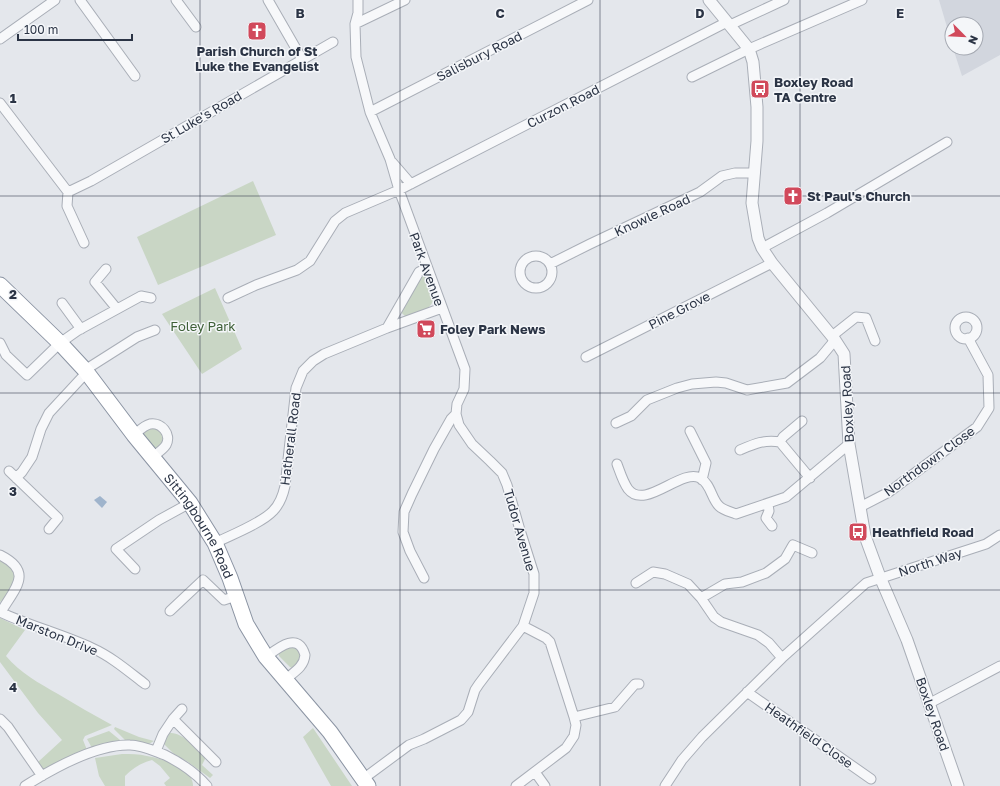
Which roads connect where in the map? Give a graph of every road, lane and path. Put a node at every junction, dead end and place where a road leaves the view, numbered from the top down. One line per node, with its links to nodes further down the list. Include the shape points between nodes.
1 (54, 0): 14 (street)
2 (80, 0): 18 (street)
3 (176, 0): 13 (street)
4 (268, 0): 17 (street)
5 (358, 0): 12 (street, Park Avenue)
6 (405, 0): 12 (street)
7 (588, 0): 21 (street, Salisbury Road)
8 (709, 0): 11 (street, Boxley Road)
9 (784, 0): 11 (street, Curzon Road)
10 (862, 0): 16 (street)
11 (729, 23): 16 (street, Boxley Road); 25 (street, Curzon Road)
12 (355, 24): 21 (street, Park Avenue, via 356,57)
13 (196, 27)
14 (0, 39)
15 (333, 42): 17 (street, St Luke's Road)
16 (749, 49): 19 (street); 24 (street, Boxley Road, via 758,107)
17 (302, 59): 27 (street, St Luke's Road)
18 (135, 76)
19 (692, 78)
20 (0, 103): 27 (street)
21 (370, 112): 23 (street, Park Avenue)
22 (947, 142): 29 (street)
23 (390, 159): 25 (street); 26 (street, Park Avenue)
24 (755, 173): 29 (street, Boxley Road, via 752,203); 31 (street, Knowle Road, via 722,176 700,192)
25 (410, 184): 26 (street, Curzon Road)
26 (399, 190): 32 (street, Park Avenue); 36 (street, Curzon Road, via 345,213 335,221 310,261 297,270)
27 (68, 192): 28 (street, via 67,206)
28 (84, 243)
29 (762, 248): 30 (street, Boxley Road)
30 (772, 263): 43 (street, Boxley Road); 48 (street, Pine Grove)
31 (550, 264)
32 (427, 268): 38 (street, Park Avenue); 40 (street, via 419,272)
33 (106, 269): 39 (street, via 95,282)
34 (0, 286): 47 (highway, Sittingbourne Road)
35 (150, 298): 39 (street, via 141,296)
36 (228, 298)
37 (62, 303): 41 (street)
38 (442, 308): 40 (street, Hatherall Road); 50 (street, Park Avenue, via 464,369 464,389)
39 (117, 309): 41 (street)
40 (387, 328): 70 (street, Hatherall Road, via 324,354 303,371 296,388 282,499 273,511 260,521)
41 (81, 329): 47 (street)
42 (155, 330): 49 (street, via 137,337)
43 (834, 338): 45 (street, via 856,317 861,317 866,318); 52 (street, via 820,358 787,383 747,390 726,383 692,384 647,400 631,416); 56 (street, Boxley Road, via 844,354)
44 (968, 338): 66 (street, Northdown Close, via 988,375 989,408 985,415 971,432 889,492)
45 (875, 341)
46 (0, 343): 47 (street, via 6,355 27,375)
47 (60, 343): 49 (highway, Sittingbourne Road)
48 (586, 356)
49 (86, 371): 54 (highway, Sittingbourne Road); 61 (street, via 49,413 32,457)
50 (456, 414): 75 (street, Park Avenue, via 434,449 404,512 403,532); 81 (street, Tudor Avenue, via 459,425 472,444 502,474 507,485 534,574 534,594)
51 (802, 421): 55 (street)
52 (616, 423)
53 (690, 431): 63 (street, via 706,463)
54 (134, 435): 58 (highway, Sittingbourne Road); 58 (street, via 148,425 163,428 168,436 166,445)
55 (780, 442): 57 (street, via 771,440); 62 (street)
56 (849, 444): 62 (street); 66 (street, Boxley Road)
57 (740, 450)
58 (152, 458): 64 (highway, Sittingbourne Road)
59 (617, 464): 63 (street, via 628,489 634,494 644,496 690,477)
60 (9, 471): 61 (street)
61 (16, 478): 68 (street, via 58,518)
62 (810, 478): 65 (street, via 786,498)
63 (702, 480): 65 (street, via 719,506 736,514)
64 (190, 503): 70 (highway, Sittingbourne Road); 73 (street, via 116,549)
65 (768, 504): 67 (street, via 766,518)
66 (860, 507): 74 (street, Boxley Road, via 865,536)
67 (772, 526)
68 (49, 529)
69 (1000, 535): 74 (street, North Way, via 986,544)
70 (216, 543): 77 (highway, Sittingbourne Road)
71 (812, 553): 78 (street, via 793,545 785,559 766,573 742,582 725,584)
72 (0, 555): 80 (street, via 15,565 20,578)
73 (135, 569)
74 (880, 577): 83 (street, via 856,591); 89 (street, Boxley Road, via 907,640)
75 (424, 578)
76 (636, 583): 78 (street, via 653,572 665,574 688,584)
77 (236, 596): 79 (street, via 224,600 203,580); 82 (highway, Sittingbourne Road, via 246,624)
78 (701, 598): 83 (street, via 714,617 758,635)
79 (170, 611)
80 (0, 612): 86 (street, Marston Drive, via 93,648 135,671)
81 (523, 626): 91 (street, via 550,642); 99 (street, Tudor Avenue, via 475,690 468,712 461,720 409,745)
82 (266, 657): 85 (highway, Sittingbourne Road); 85 (street, via 289,643 299,645 305,655 303,663)
83 (782, 658): 88 (street)
84 (1000, 666): 89 (street)
85 (286, 679): 99 (highway, Sittingbourne Road, via 330,732)
86 (145, 684)
87 (640, 684): 91 (street, via 635,684 615,706)
88 (747, 692): 98 (street, Heathfield Close); 104 (street, via 692,747)
89 (930, 704): 105 (street, Boxley Road)
90 (182, 709): 92 (street)
91 (574, 717): 96 (street, via 576,731 570,744)
92 (173, 720): 94 (street, via 163,734); 95 (street)
93 (2, 725): 97 (street)
94 (156, 752): 97 (street, via 129,745 99,749); 100 (street, via 189,768)
95 (212, 761)
96 (535, 772): 102 (street); 103 (street)
97 (42, 776): 101 (street)
98 (871, 779)
99 (366, 783)
100 (204, 785)
101 (25, 786)
102 (516, 786)
103 (545, 786)
104 (665, 786)
105 (958, 786)

